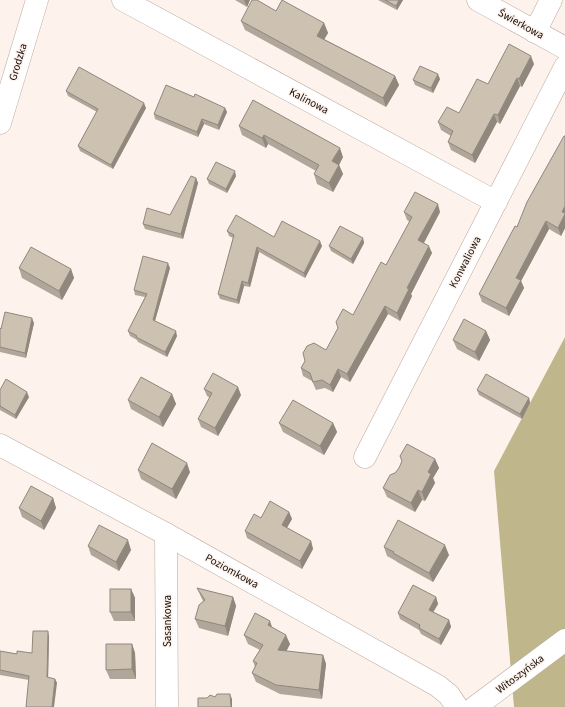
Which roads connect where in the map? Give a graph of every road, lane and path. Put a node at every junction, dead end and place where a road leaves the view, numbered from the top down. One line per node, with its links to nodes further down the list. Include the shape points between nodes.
1 (38, 0): 8 (street, Grodzka)
2 (123, 0): 9 (street, Kalinowa)
3 (478, 0): 5 (street, Świerkowa)
4 (552, 0): 5 (street)
5 (535, 32): 6 (street, Świerkowa)
6 (565, 48)
7 (565, 67): 9 (street, Konwaliowa)
8 (0, 123)
9 (496, 202): 11 (street, Konwaliowa)
10 (0, 445): 12 (street, Poziomkowa)
11 (365, 456)
12 (166, 534): 15 (street, Sasankowa); 16 (street, Poziomkowa, via 438,686)
13 (565, 640): 14 (street, Witoszyńska)
14 (480, 706)
15 (167, 707)
16 (457, 707)

